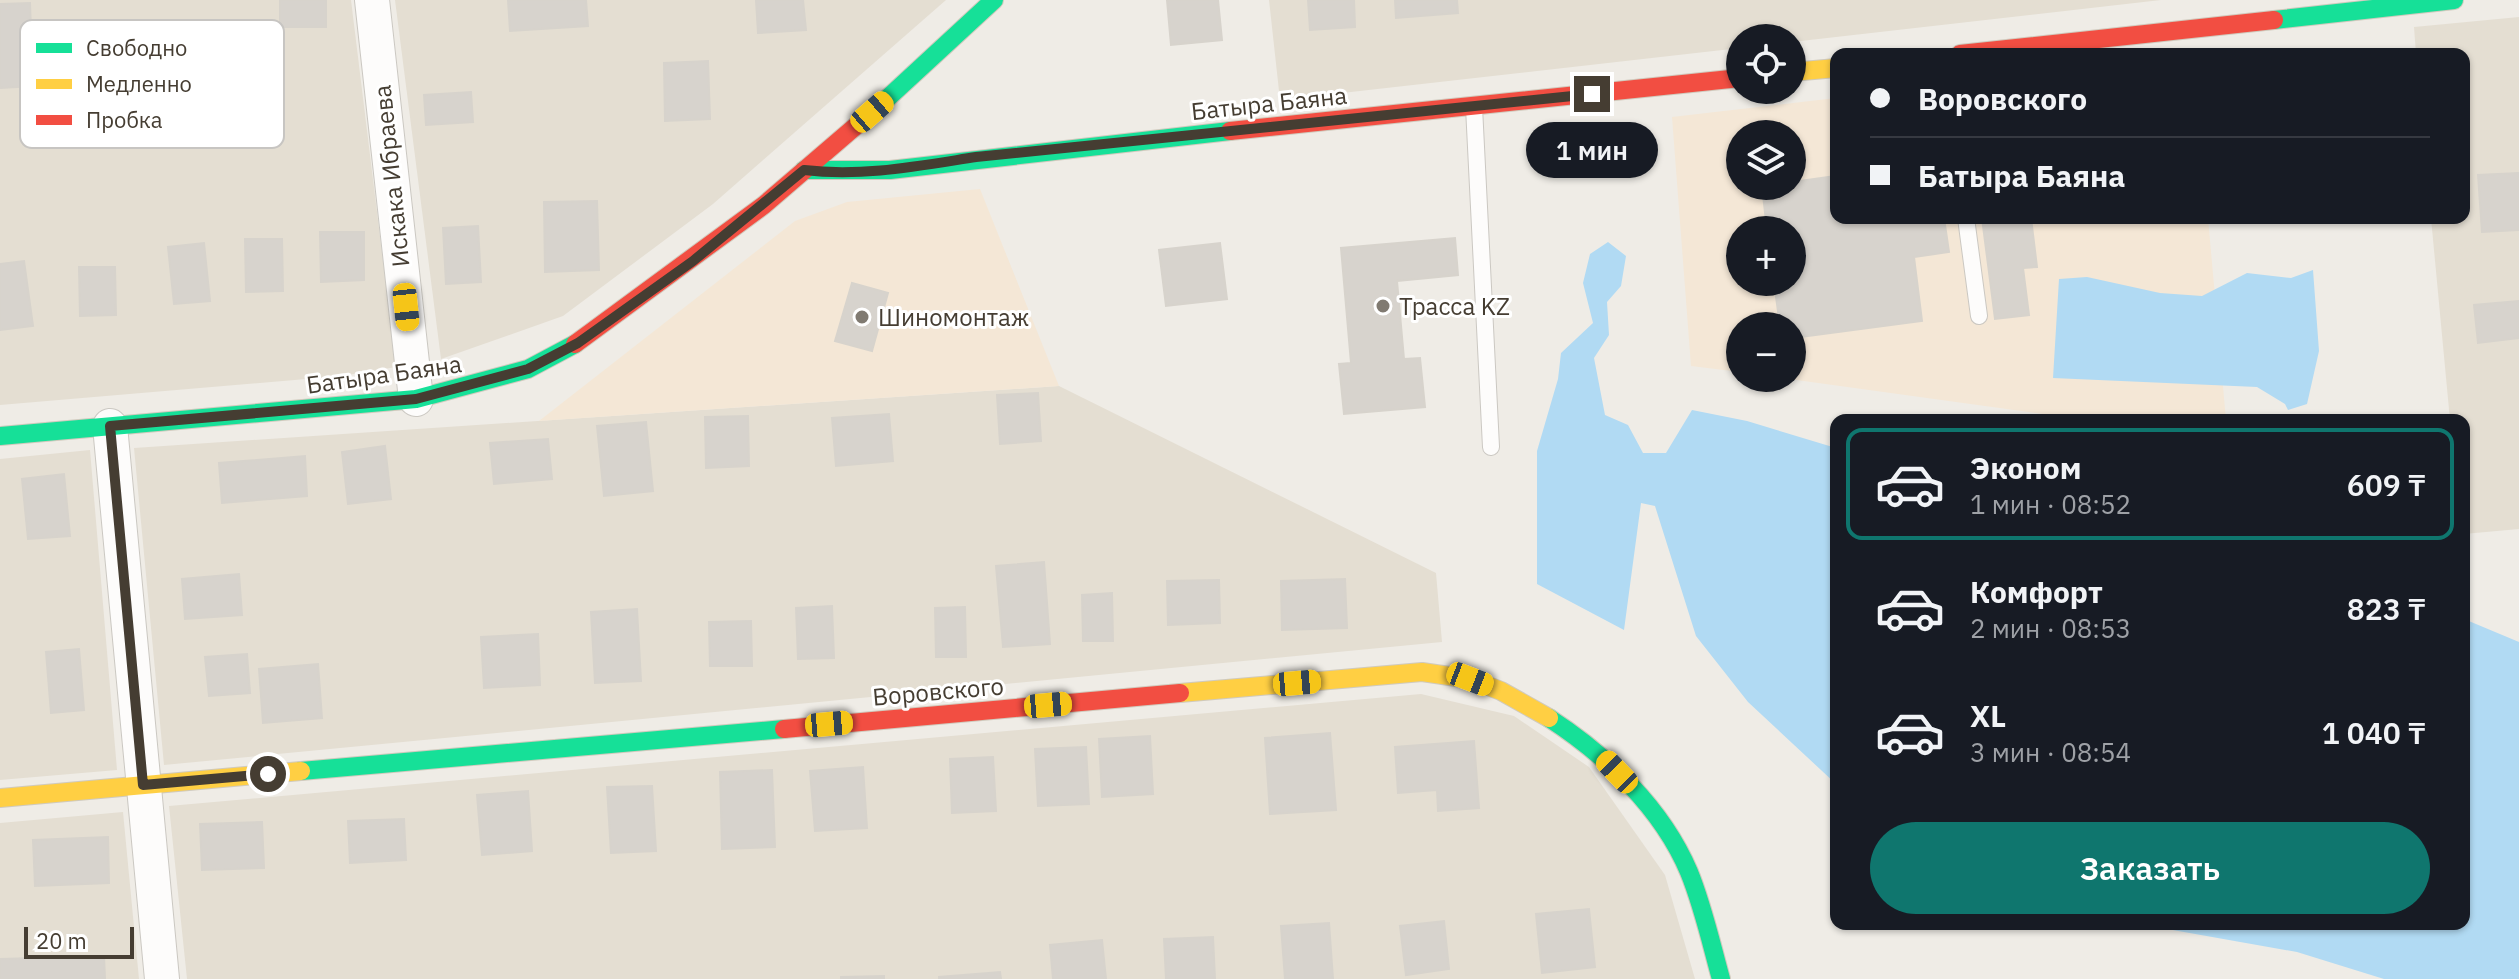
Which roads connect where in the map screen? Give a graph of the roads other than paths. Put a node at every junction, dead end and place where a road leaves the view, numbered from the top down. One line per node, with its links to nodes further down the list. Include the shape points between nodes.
1 (372, 0): 13 (street, Искака Ибраева)
2 (994, 0): 10 (street, Батыра Баяна)
3 (2454, 0): 4 (street)
4 (2390, 4): 5 (street)
5 (2012, 48)
6 (1830, 69): 7 (street)
7 (1806, 71)
8 (1726, 80): 9 (street, Батыра Баяна)
9 (1474, 107): 10 (street, Батыра Баяна, via 976,157 883,172); 16 (lane)
10 (804, 170): 13 (street, Батыра Баяна, via 693,261 578,343 528,369)
11 (1967, 224): 12 (lane)
12 (1979, 316)
13 (416, 399): 14 (street, Батыра Баяна)
14 (110, 426): 15 (street, Батыра Баяна); 17 (street)
15 (0, 436)
16 (1491, 447)
17 (143, 785): 18 (street, Воровского); 19 (street); 20 (street, Воровского, via 1422,672 1470,679 1517,698 1602,755 1665,827 1687,868)
18 (0, 798)
19 (162, 979)
20 (1721, 979)

